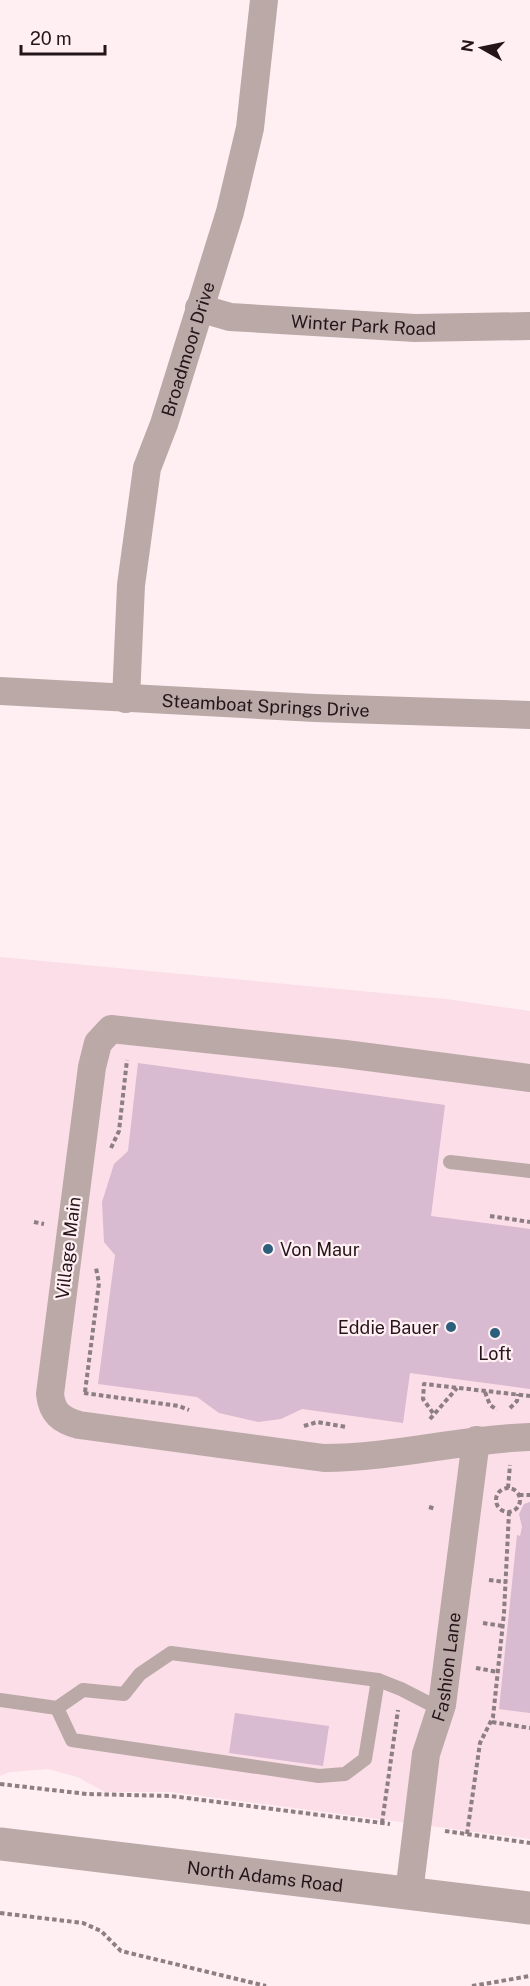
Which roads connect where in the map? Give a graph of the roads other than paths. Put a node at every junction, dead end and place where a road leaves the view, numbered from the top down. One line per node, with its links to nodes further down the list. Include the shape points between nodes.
1 (264, 0): 2 (street, Broadmoor Drive, via 250,128 230,212)
2 (200, 308): 3 (street, Winter Park Road, via 230,317 415,328); 5 (street, Broadmoor Drive, via 147,468 131,585)
3 (530, 326)
4 (0, 690): 5 (street, Steamboat Springs Drive)
5 (126, 699): 6 (street, Steamboat Springs Drive)
6 (530, 715)
7 (530, 1078): 11 (street, Village Main, via 111,1029 98,1043 92,1067 51,1382 51,1406 56,1415 79,1425 324,1458)
8 (450, 1162): 9 (lane)
9 (530, 1171)
10 (530, 1437): 11 (street, Village Main)
11 (476, 1440): 15 (street, Fashion Lane)
12 (378, 1680): 14 (lane, via 171,1653 140,1674 124,1694 83,1690); 14 (lane, via 365,1759 345,1774 319,1776 72,1740); 15 (lane)
13 (0, 1700): 14 (lane)
14 (57, 1708)
15 (440, 1709): 17 (street, Fashion Lane, via 426,1754)
16 (0, 1844): 17 (street, North Adams Road)
17 (409, 1893): 18 (street, North Adams Road)
18 (530, 1908)

